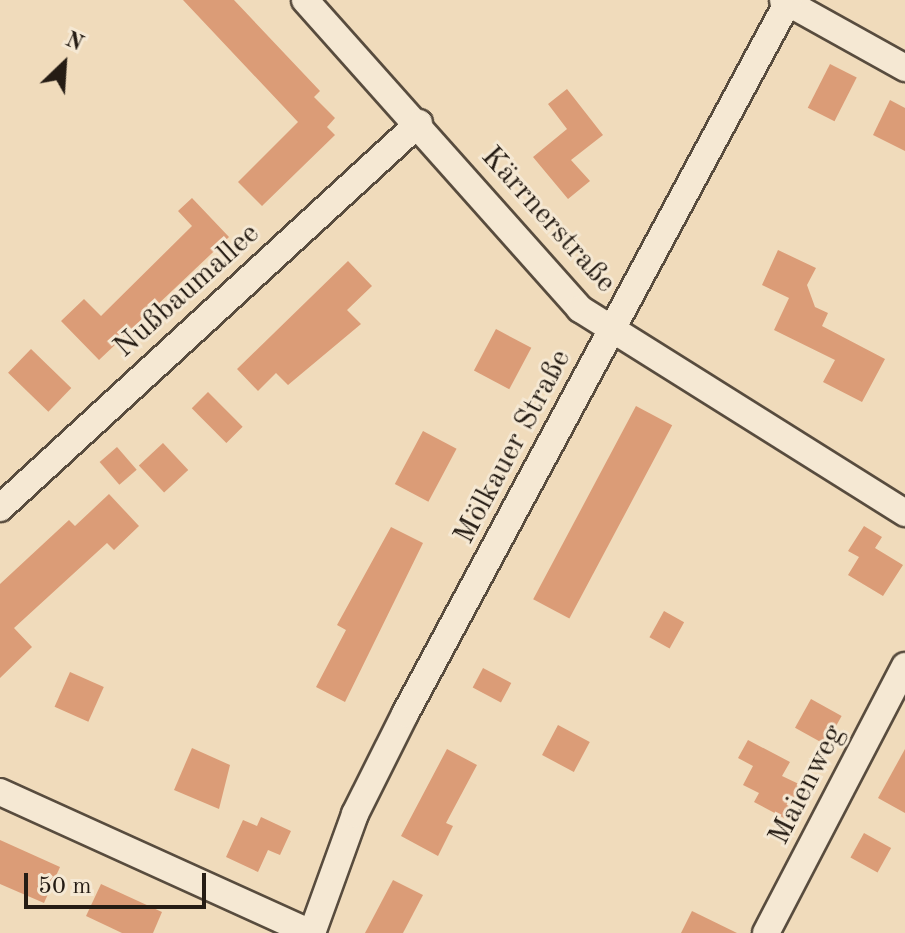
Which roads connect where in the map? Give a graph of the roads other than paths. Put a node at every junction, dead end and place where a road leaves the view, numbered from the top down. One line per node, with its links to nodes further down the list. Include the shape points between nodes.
1 (305, 0): 4 (street, Kärrnerstraße)
2 (786, 1): 3 (street); 5 (street, Mölkauer Straße)
3 (905, 68)
4 (419, 123): 5 (street, Kärrnerstraße, via 580,309); 6 (street, Nußbaumallee)
5 (611, 332): 7 (street, Kärrnerstraße); 10 (street, Mölkauer Straße, via 373,778)
6 (0, 508)
7 (905, 513)
8 (905, 666): 11 (street, Maienweg)
9 (0, 792): 10 (street)
10 (311, 933)
11 (766, 933)

